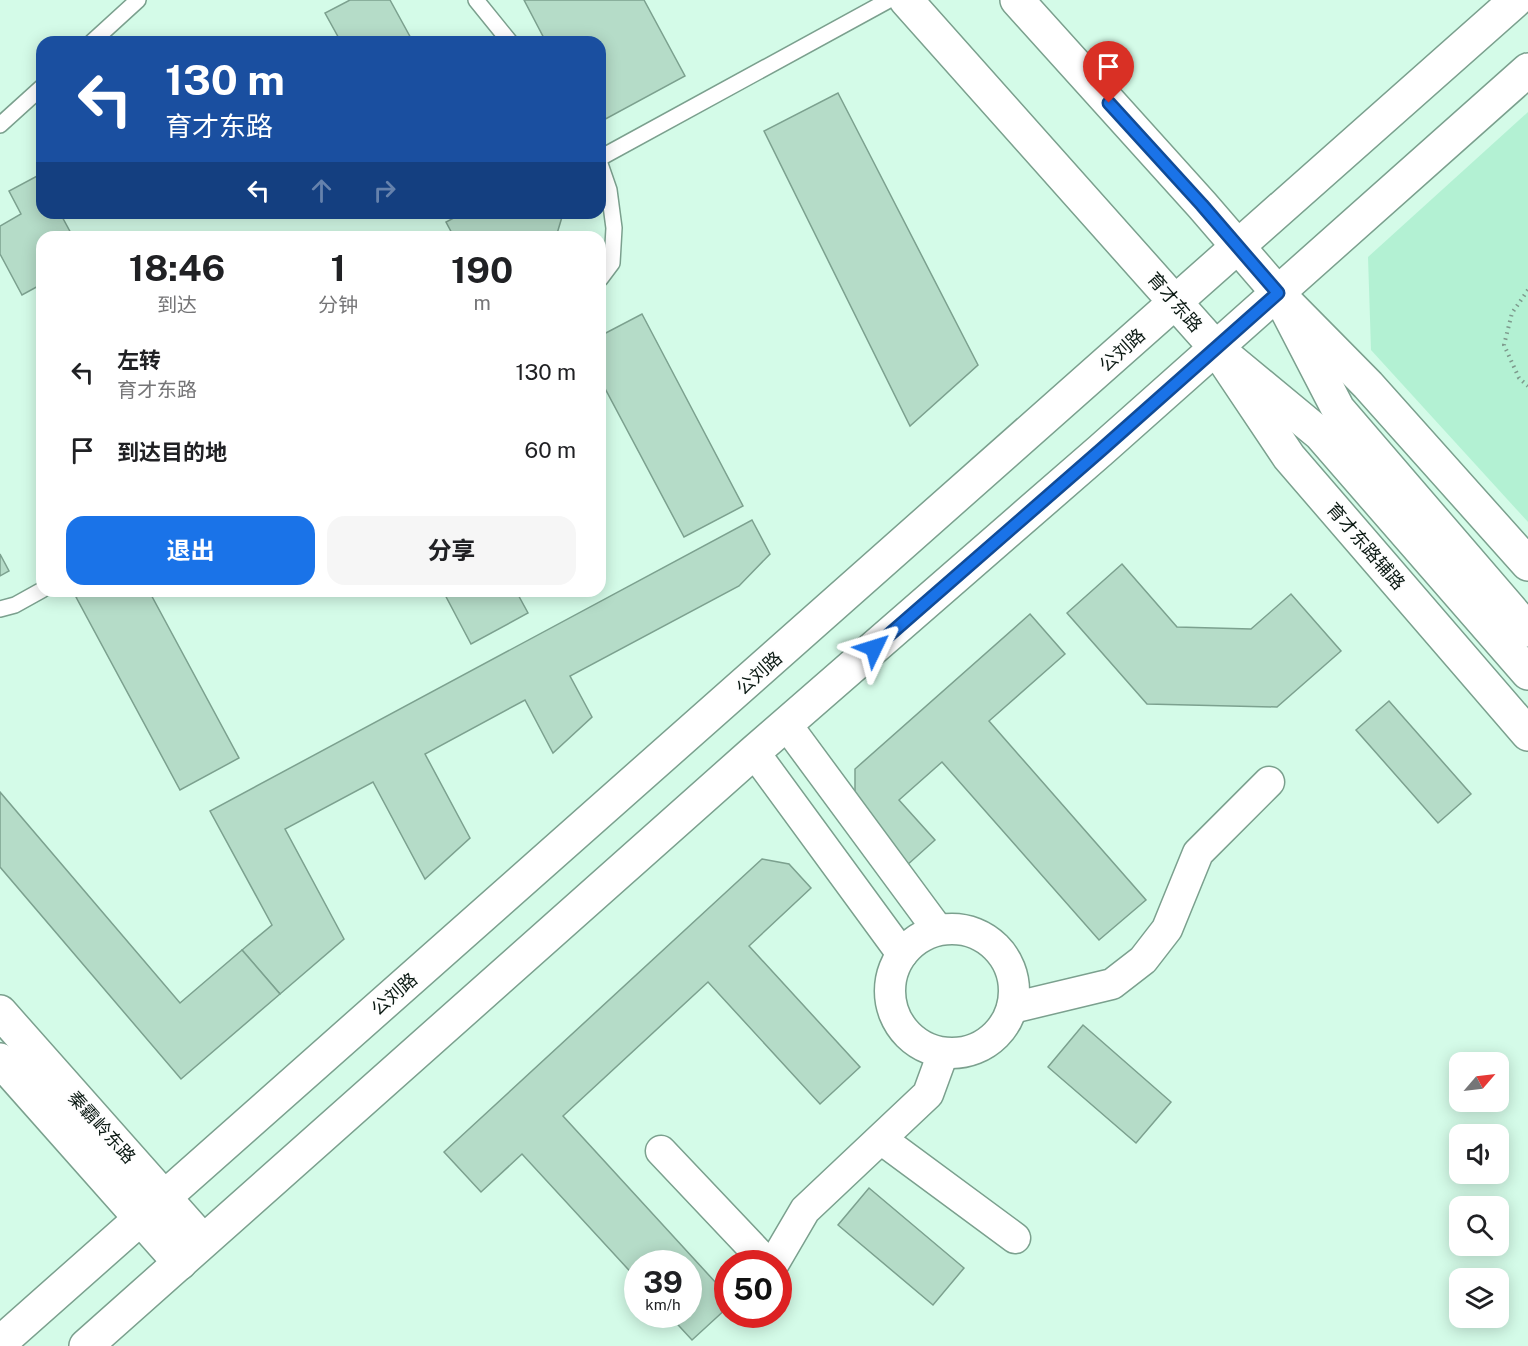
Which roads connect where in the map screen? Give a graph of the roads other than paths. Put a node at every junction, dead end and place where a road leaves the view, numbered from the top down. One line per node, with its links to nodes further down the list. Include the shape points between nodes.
1 (138, 0): 7 (lane)
2 (476, 0): 8 (lane)
3 (889, 0): 12 (lane)
4 (906, 0): 17 (main road, 育才东路)
5 (1017, 0): 14 (main road)
6 (1516, 0): 14 (main road, 公刘路)
7 (99, 36)
8 (505, 36)
9 (1528, 70): 16 (main road)
10 (36, 92): 11 (lane)
11 (0, 125)
12 (606, 155)
13 (606, 181): 15 (lane, via 614,228 612,263)
14 (1238, 248): 16 (main road); 17 (main road, 公刘路)
15 (606, 271)
16 (1278, 293): 18 (main road); 19 (main road, via 1368,385); 22 (main road, via 1338,409)
17 (1176, 303): 18 (main road, 育才东路); 36 (main road, 公刘路)
18 (1216, 348): 23 (main road, 育才东路, via 1320,434); 24 (main road); 25 (main road, 育才东路辅路, via 1289,457)
19 (1528, 564)
20 (36, 593): 21 (lane)
21 (0, 609)
22 (1528, 630)
23 (1528, 673)
24 (786, 724): 26 (main road); 28 (street)
25 (1528, 734)
26 (754, 752): 29 (street); 40 (main road)
27 (1269, 782): 30 (street, via 1198,853 1167,929 1143,960 1112,984)
28 (938, 930): 29 (street, via 924,934); 30 (street, via 959,929 980,935 997,948 1009,966 1014,987)
29 (902, 954): 32 (street, via 892,973 889,994 894,1015 906,1033 922,1046)
30 (1012, 1008): 32 (street, via 1005,1024 978,1048)
31 (0, 1012): 36 (main road, 秦霸岭东路)
32 (943, 1053): 34 (street, via 928,1094)
33 (0, 1060): 36 (main road, 秦霸岭东路)
34 (881, 1139): 37 (street); 39 (street, via 804,1210)
35 (661, 1151): 38 (street)
36 (152, 1208): 40 (main road, 秦霸岭东路); 41 (main road, 公刘路)
37 (1016, 1238)
38 (755, 1250)
39 (781, 1250)
40 (192, 1252): 42 (main road)
41 (0, 1343)
42 (86, 1346)

